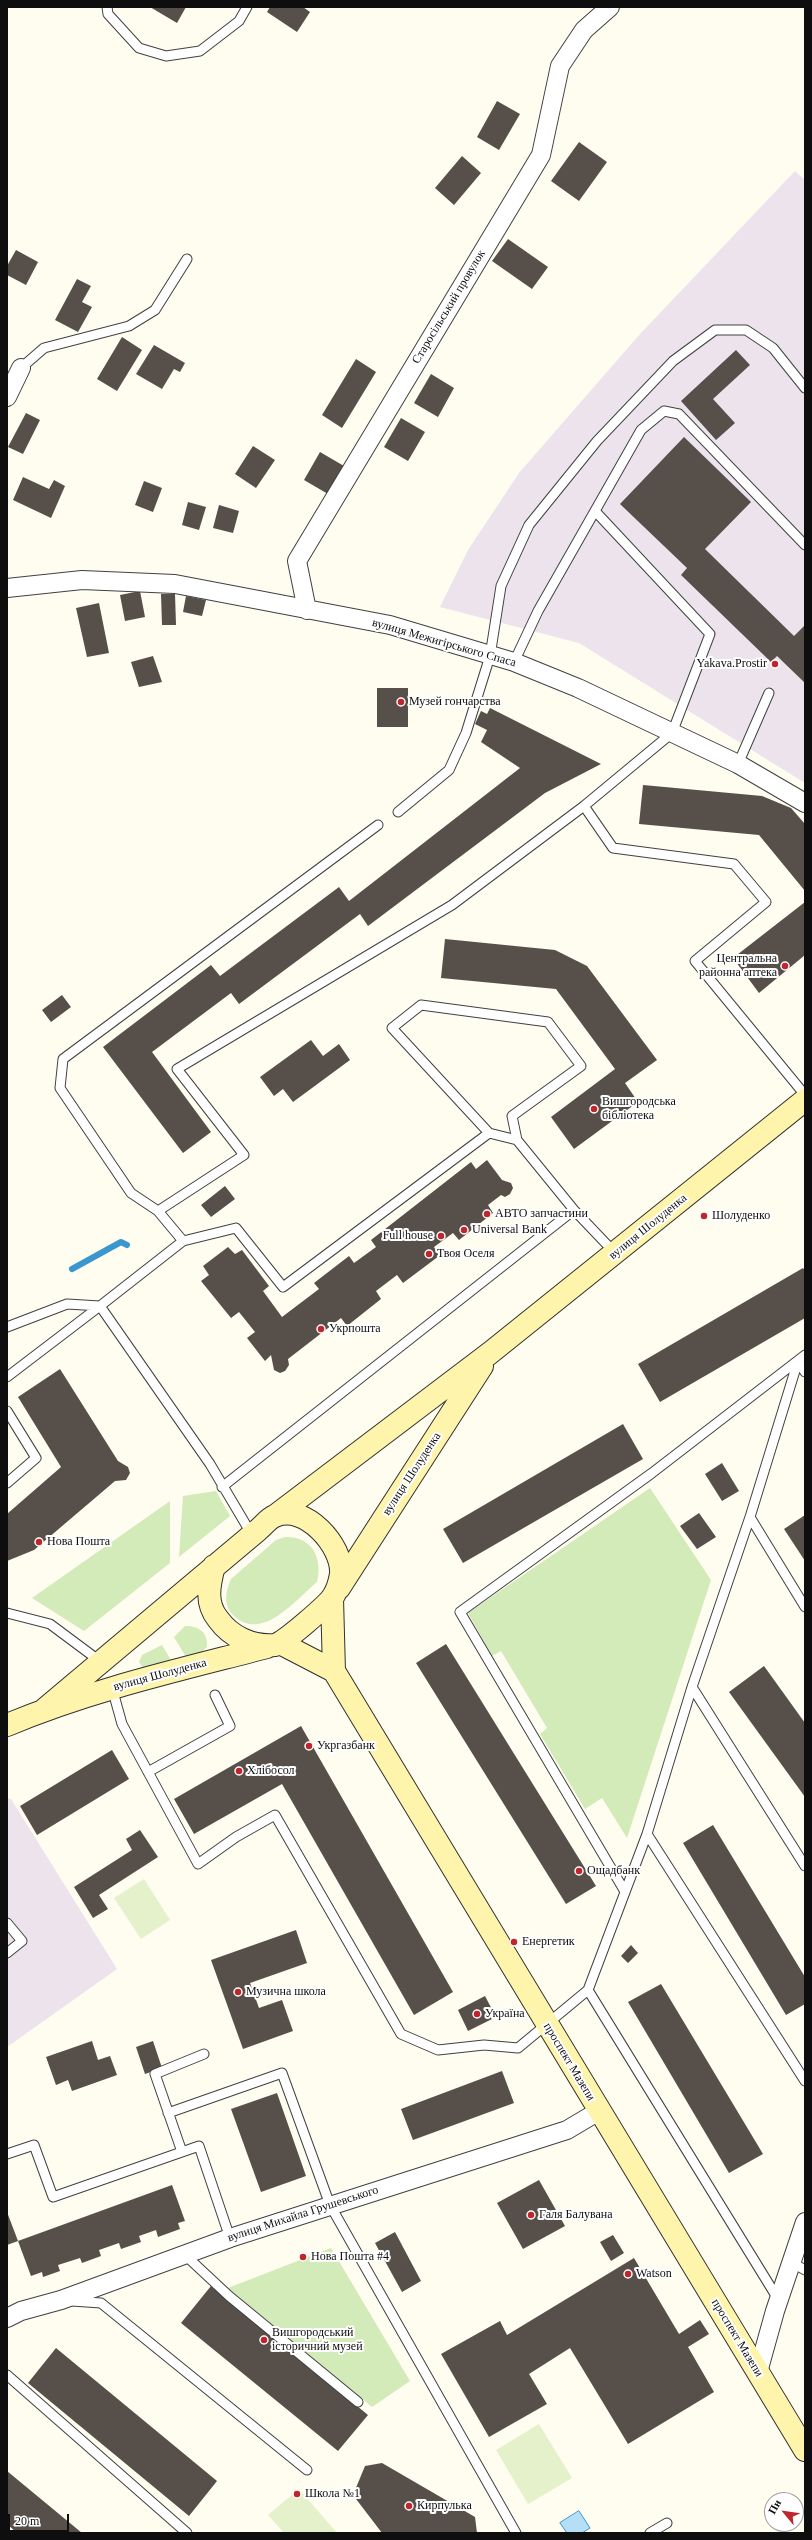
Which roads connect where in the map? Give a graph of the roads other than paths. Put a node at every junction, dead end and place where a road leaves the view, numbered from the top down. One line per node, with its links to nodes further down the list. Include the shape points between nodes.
1 (107, 7): 5 (lane, via 108,14 139,48 166,56 200,51)
2 (242, 7): 5 (lane)
3 (247, 7): 5 (lane)
4 (610, 7): 13 (street, Старосільський провулок, via 584,30 560,66 541,155 297,561)
5 (239, 21)
6 (187, 259): 7 (lane, via 155,310 129,326 44,348)
7 (15, 372): 9 (street)
8 (805, 388): 14 (lane, via 773,348 746,330 715,330 673,361 597,441 529,525 501,586)
9 (7, 397)
10 (595, 511): 11 (lane, via 641,430 664,411 679,414); 15 (lane, via 538,611); 17 (lane, via 710,634)
11 (805, 545)
12 (7, 588): 13 (street, вулиця Межигірського Спаса, via 82,580 175,584)
13 (307, 610): 14 (street, вулиця Межигірського Спаса, via 390,625)
14 (490, 656): 15 (street, вулиця Межигірського Спаса); 21 (lane, via 466,733 448,770)
15 (514, 662): 17 (street, вулиця Межигірського Спаса, via 578,688)
16 (769, 693): 18 (lane)
17 (672, 733): 18 (street, вулиця Межигірського Спаса); 20 (lane)
18 (738, 764): 19 (street, вулиця Межигірського Спаса)
19 (805, 803)
20 (584, 806): 23 (lane, via 612,848 734,864 766,902 695,961); 28 (lane, via 452,905 177,1069 244,1155)
21 (398, 812)
22 (378, 825): 28 (lane, via 63,1059 60,1088 131,1193)
23 (805, 1095)
24 (805, 1100): 30 (main road, вулиця Шолуденка)
25 (489, 1133): 26 (lane); 26 (lane, via 392,1028 421,1005 548,1022 581,1066 512,1116); 29 (lane, via 283,1287 236,1228)
26 (517, 1140): 27 (lane)
27 (574, 1210): 30 (lane); 39 (lane)
28 (158, 1211): 29 (lane)
29 (183, 1241): 31 (lane)
30 (614, 1253): 33 (main road, вулиця Шолуденка)
31 (100, 1306): 32 (lane, via 67,1304); 36 (lane); 39 (lane, via 210,1464)
32 (7, 1326)
33 (490, 1353): 40 (main road, вулиця Шолуденка); 44 (main road, вулиця Шолуденка)
34 (801, 1358): 35 (lane); 41 (lane); 58 (lane, via 652,1472 460,1612)
35 (805, 1372)
36 (7, 1377)
37 (7, 1411): 38 (lane, via 36,1458)
38 (7, 1483)
39 (222, 1487): 42 (lane)
40 (275, 1516): 42 (main road); 44 (main road, via 297,1515 312,1522 324,1533 333,1547 341,1574)
41 (750, 1517): 45 (lane); 50 (lane)
42 (252, 1535): 43 (main road)
43 (214, 1566): 47 (main road, via 209,1584 209,1604 217,1618 227,1630 240,1639 258,1644); 48 (main road, вулиця Шолуденка)
44 (334, 1596): 47 (main road); 49 (main road, проспект Мазепи)
45 (805, 1607)
46 (7, 1613): 48 (lane, via 50,1624)
47 (278, 1644): 49 (main road); 51 (main road, вулиця Шолуденка)
48 (101, 1662): 53 (main road, вулиця Шолуденка)
49 (334, 1671): 62 (main road, проспект Мазепи)
50 (692, 1687): 56 (lane); 57 (lane)
51 (112, 1688): 53 (main road, вулиця Шолуденка); 55 (lane, via 122,1724)
52 (215, 1695): 55 (lane, via 230,1726)
53 (45, 1709): 54 (main road, вулиця Шолуденка)
54 (7, 1725)
55 (148, 1772): 62 (lane, via 198,1864 236,1837 274,1815 401,2034 438,2050 484,2046 518,2048)
56 (647, 1834): 58 (lane); 64 (lane)
57 (805, 1866)
58 (624, 1890): 61 (lane)
59 (7, 1923): 60 (lane, via 22,1941)
60 (7, 1953)
61 (588, 1990): 62 (lane); 74 (lane)
62 (546, 2025): 65 (main road, проспект Мазепи)
63 (204, 2054): 66 (lane, via 155,2074)
64 (805, 2081)
65 (598, 2111): 69 (street, вулиця Михайла Грушевського, via 567,2130); 77 (main road, проспект Мазепи)
66 (168, 2113): 67 (lane); 69 (lane, via 282,2073)
67 (182, 2152): 68 (lane, via 53,2197 34,2146); 71 (lane, via 199,2146)
68 (7, 2154)
69 (330, 2205): 71 (street, вулиця Михайла Грушевського); 84 (lane)
70 (805, 2222): 73 (street)
71 (230, 2238): 72 (street, вулиця Михайла Грушевського)
72 (184, 2254): 75 (street, вулиця Михайла Грушевського); 79 (lane, via 229,2296)
73 (798, 2266): 74 (street)
74 (778, 2299): 77 (street)
75 (61, 2300): 76 (street, вулиця Михайла Грушевського, via 21,2311); 81 (lane, via 101,2303)
76 (7, 2318)
77 (758, 2372): 80 (main road, проспект Мазепи)
78 (7, 2375): 83 (lane)
79 (358, 2402)
80 (805, 2450)
81 (307, 2470)
82 (667, 2523): 85 (lane)
83 (187, 2533)
84 (516, 2533)
85 (650, 2533)

